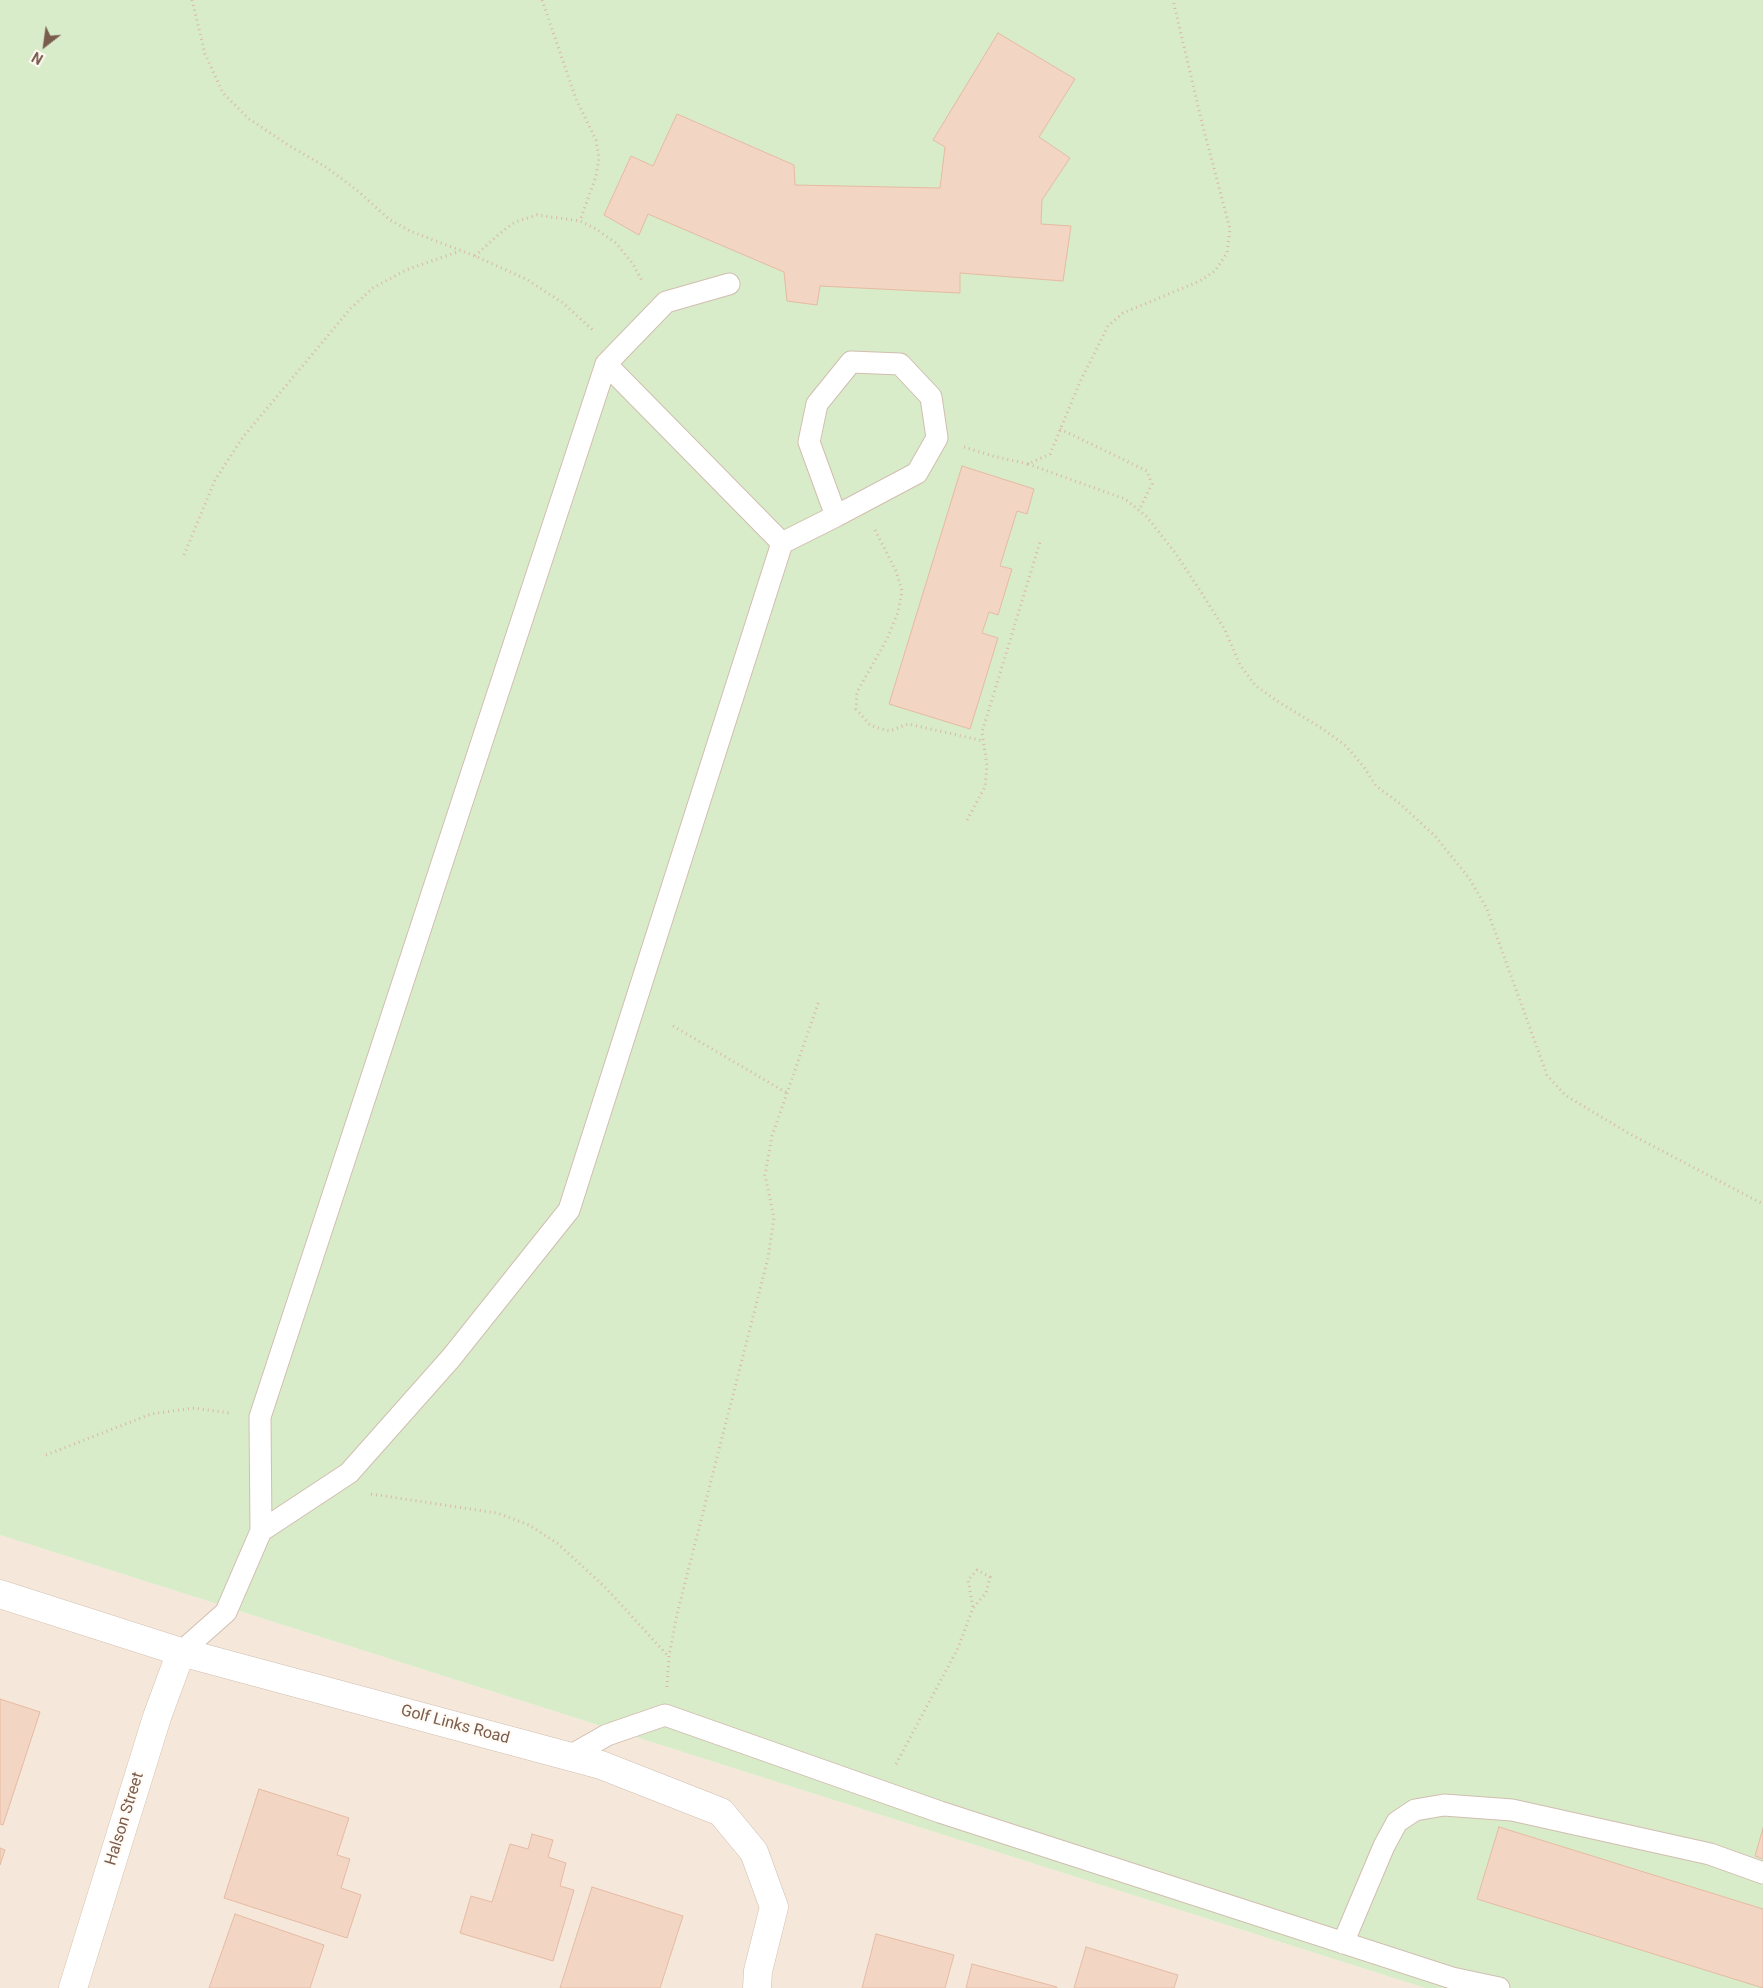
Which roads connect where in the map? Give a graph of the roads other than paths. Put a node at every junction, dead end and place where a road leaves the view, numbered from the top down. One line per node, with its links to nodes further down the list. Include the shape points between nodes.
1 (729, 284): 2 (lane, via 666,302)
2 (612, 358): 4 (lane); 5 (lane, via 260,1417)
3 (836, 516): 3 (lane, via 917,473 937,438 931,397 900,364 851,362 817,404 809,442); 4 (lane)
4 (782, 543): 5 (lane, via 569,1210 451,1358 349,1473)
5 (261, 1531): 7 (lane, via 226,1612)
6 (0, 1594): 7 (street, Golf Links Road)
7 (181, 1652): 8 (street, Golf Links Road); 11 (street, Halson Street, via 157,1717)
8 (570, 1756): 10 (lane, via 607,1735 665,1715 940,1812); 12 (street, Golf Links Road, via 721,1812 754,1852 774,1907 758,1971)
9 (1763, 1873): 10 (lane, via 1710,1854 1512,1810 1444,1805 1415,1810 1397,1822)
10 (1343, 1942): 13 (lane, via 1452,1978)
11 (73, 1988)
12 (757, 1988)
13 (1499, 1988)

